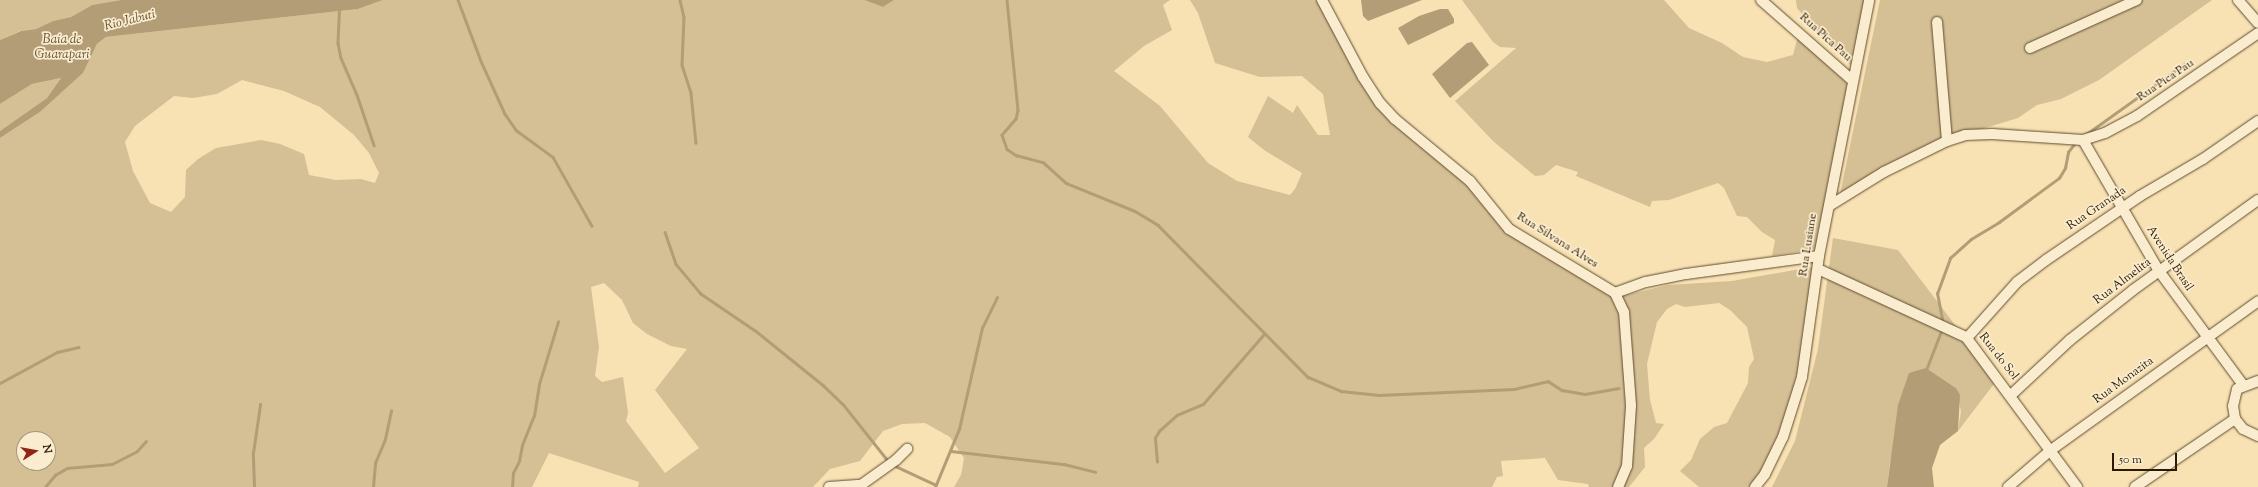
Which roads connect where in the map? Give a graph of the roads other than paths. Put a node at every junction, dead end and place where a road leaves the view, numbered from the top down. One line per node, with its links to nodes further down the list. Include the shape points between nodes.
1 (1322, 0): 20 (street, Rua Silvana Alves, via 1363,77 1380,103 1395,119 1470,181 1509,229)
2 (1761, 0): 10 (street, Rua Pica Pau)
3 (1869, 0): 10 (street, Rua Lusiane)
4 (2137, 0): 9 (street)
5 (2238, 0): 7 (street)
6 (1937, 22): 13 (street)
7 (2258, 24)
8 (2258, 33): 12 (street, Rua Pica Pau, via 2137,116 2105,133)
9 (2030, 48)
10 (1852, 80): 15 (street, Rua Lusiane)
11 (2258, 121): 16 (street, Rua Granada, via 2203,159)
12 (2083, 140): 13 (street, via 1976,134); 16 (street, Avenida Brasil)
13 (1947, 141): 15 (street, via 1884,172)
14 (2258, 200): 19 (street, Rua Almelita)
15 (1829, 206): 17 (street, Rua Lusiane)
16 (2121, 208): 19 (street, Avenida Brasil); 22 (street, Rua Granada, via 2017,282)
17 (1819, 256): 18 (street, Rua Lusiane); 20 (street, via 1686,274 1646,282)
18 (1818, 268): 22 (street, Rua do Sol); 33 (street, Rua Lusiane, via 1806,356 1790,419 1773,460)
19 (2159, 271): 23 (street, Avenida Brasil); 26 (street, Rua Almelita, via 2070,340)
20 (1616, 293): 32 (street, via 1624,312 1631,406 1626,466)
21 (2258, 301): 23 (street, Rua Monazita)
22 (1967, 338): 26 (street, Rua do Sol)
23 (2207, 338): 25 (street, Avenida Brasil); 30 (street, Rua Monazita)
24 (2258, 381): 25 (street)
25 (2243, 385): 27 (street, via 2234,396)
26 (2011, 395): 30 (street, Rua do Sol)
27 (2235, 419): 28 (street, via 2243,429); 36 (street)
28 (2258, 436)
29 (907, 449): 31 (street, via 861,485)
30 (2051, 450): 34 (street, Rua Monazita); 35 (street, Rua do Sol)
31 (829, 487)
32 (1618, 487)
33 (1755, 487)
34 (2008, 487)
35 (2077, 487)
36 (2135, 487)

